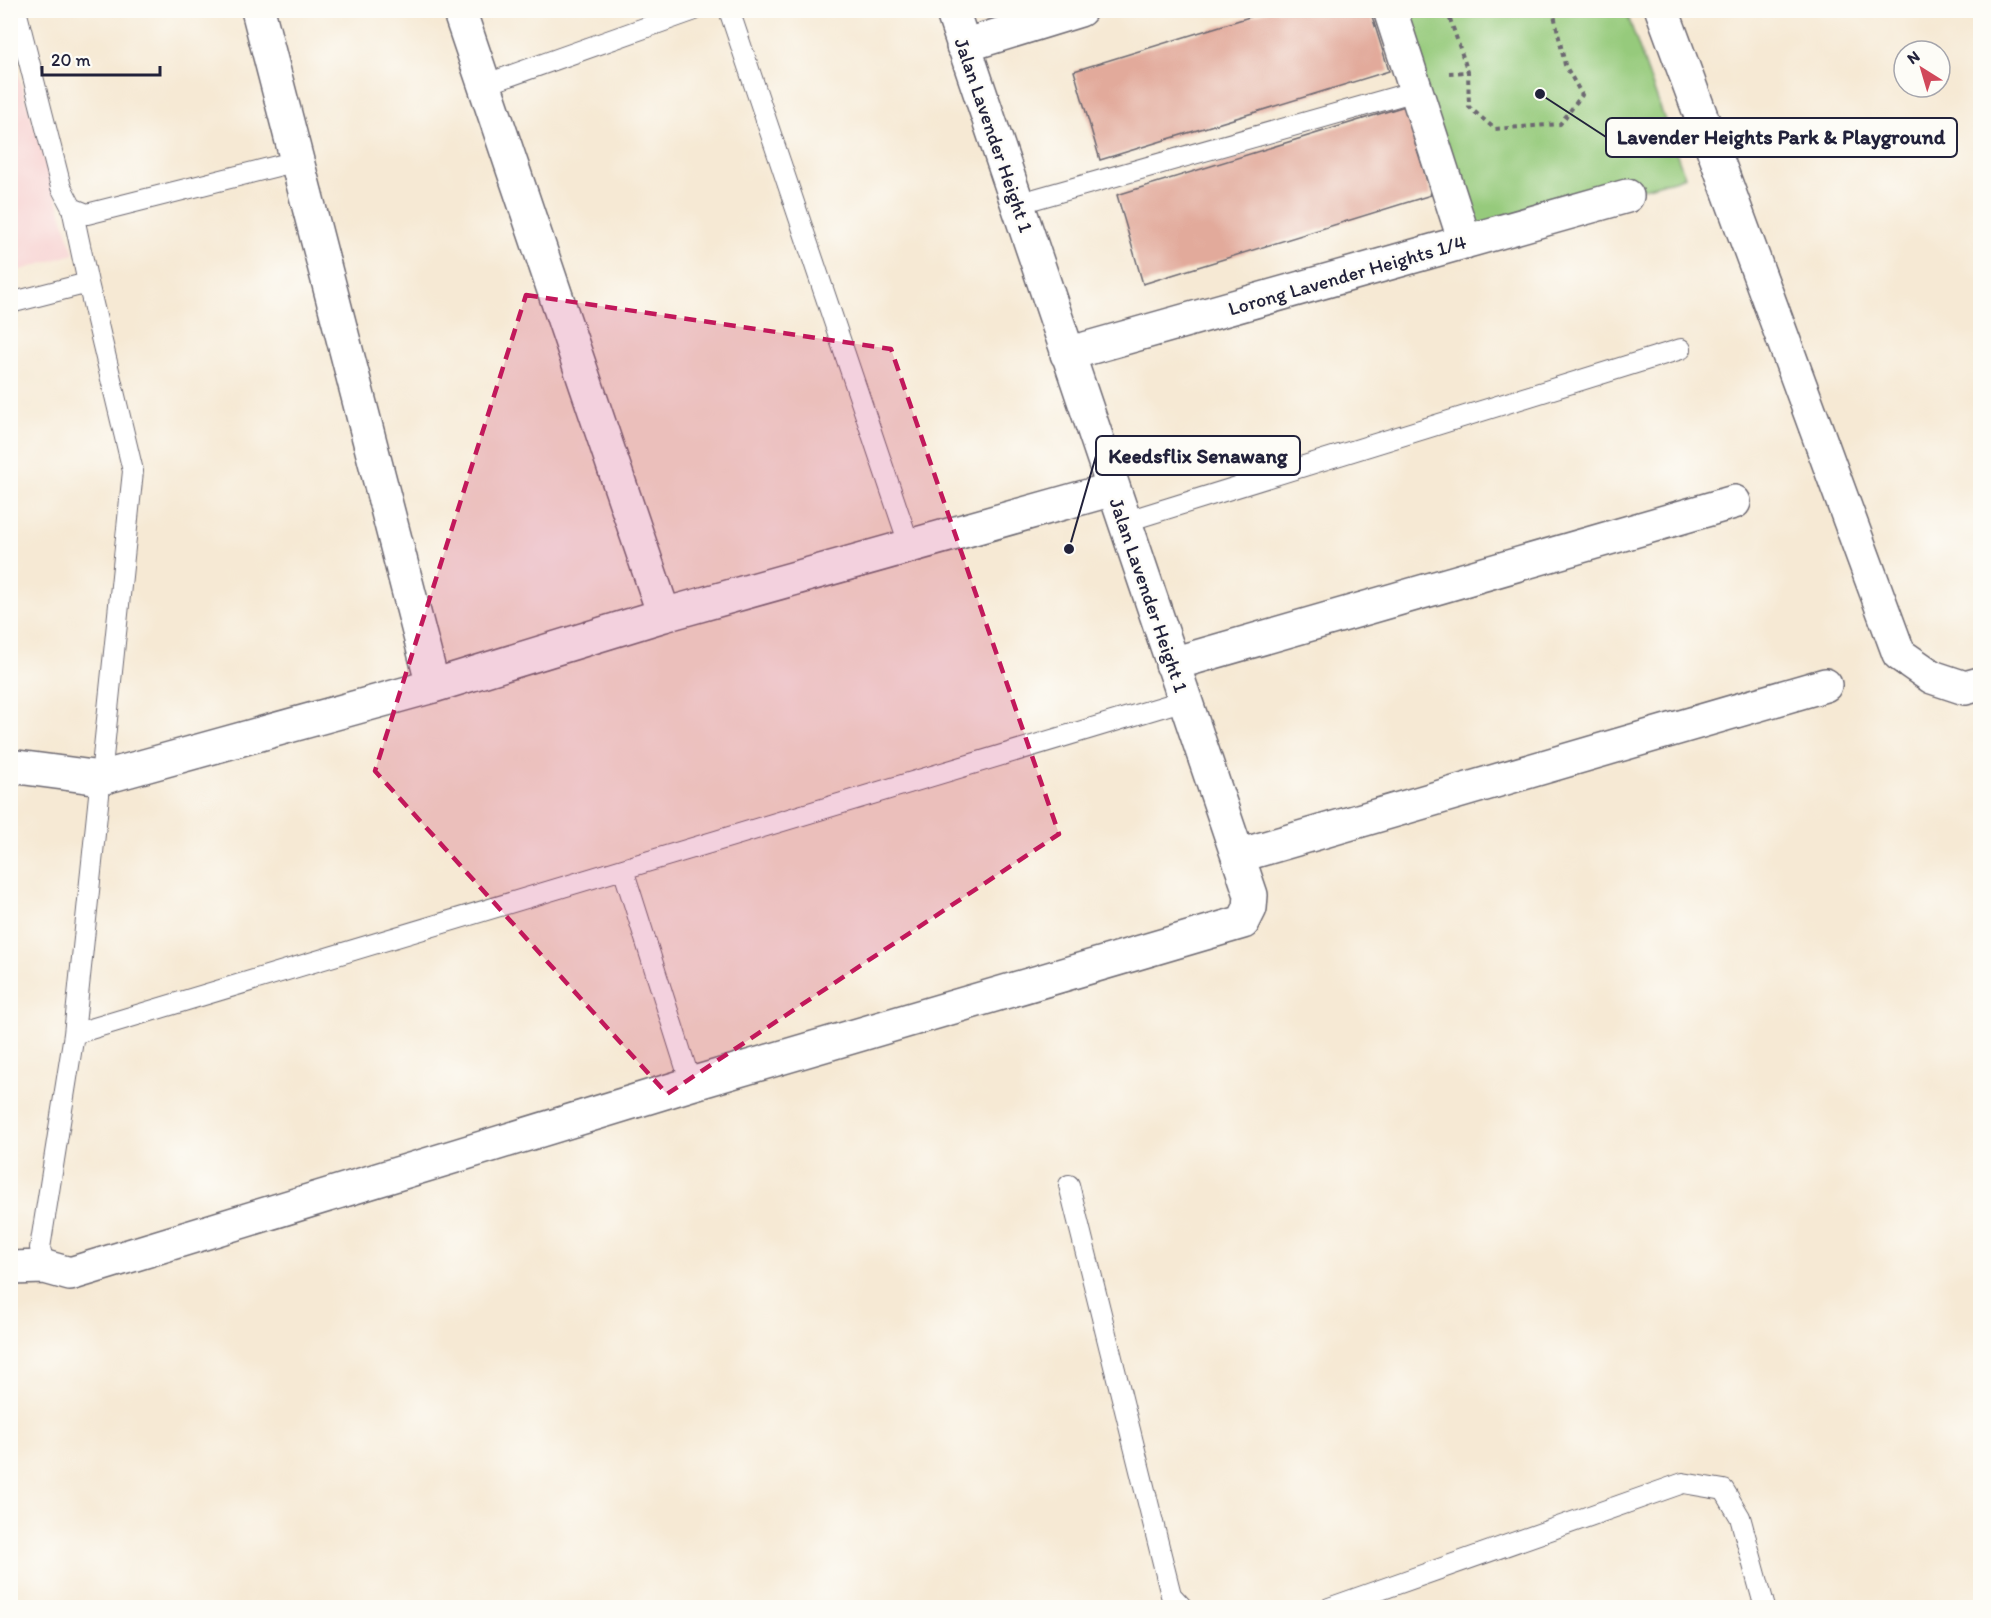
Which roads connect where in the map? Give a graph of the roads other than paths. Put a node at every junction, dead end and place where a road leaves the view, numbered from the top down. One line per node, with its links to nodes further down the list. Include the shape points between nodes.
1 (16, 10): 16 (lane, via 61,187)
2 (258, 10): 13 (street)
3 (459, 10): 11 (street)
4 (695, 10): 11 (lane)
5 (729, 10): 25 (lane)
6 (952, 10): 10 (street, Jalan Lavender Height 1)
7 (1080, 10): 10 (street)
8 (1390, 10): 12 (street)
9 (1662, 10): 28 (street, via 1899,654 1932,677 1965,688)
10 (963, 46): 15 (street, Jalan Lavender Height 1)
11 (484, 85): 26 (street)
12 (1416, 91): 15 (lane); 17 (street)
13 (297, 161): 16 (lane, via 87,214); 30 (street)
14 (1627, 196): 17 (street, Lorong Lavender Heights 1/4)
15 (1017, 204): 21 (street, Jalan Lavender Height 1)
16 (72, 208): 18 (lane)
17 (1465, 242): 21 (street, Lorong Lavender Heights 1/4)
18 (88, 283): 19 (lane); 33 (lane, via 133,471)
19 (10, 303)
20 (1681, 349): 24 (lane)
21 (1067, 354): 22 (street, Jalan Lavender Height 1)
22 (1113, 489): 24 (street, Jalan Lavender Height 1); 25 (street)
23 (1734, 502): 27 (street)
24 (1124, 522): 27 (street, Jalan Lavender Height 1)
25 (910, 547): 26 (street)
26 (664, 615): 30 (street)
27 (1172, 664): 31 (street, Jalan Lavender Height 1)
28 (1980, 684)
29 (1825, 685): 34 (street)
30 (433, 686): 33 (street)
31 (1185, 700): 34 (street, Jalan Lavender Height 1); 35 (lane)
32 (10, 766): 33 (street)
33 (101, 778): 36 (lane)
34 (1238, 856): 37 (street, Jalan Lavender Height 1, via 1251,895 1243,921)
35 (622, 870): 36 (lane); 37 (lane)
36 (74, 1034): 39 (lane, via 40,1248)
37 (691, 1084): 39 (street, via 70,1274)
38 (1069, 1185): 41 (lane, via 1172,1595)
39 (45, 1267): 40 (street)
40 (10, 1268)
41 (1183, 1608)
42 (1329, 1608): 43 (lane, via 1683,1483 1724,1490 1740,1517)
43 (1765, 1608)

